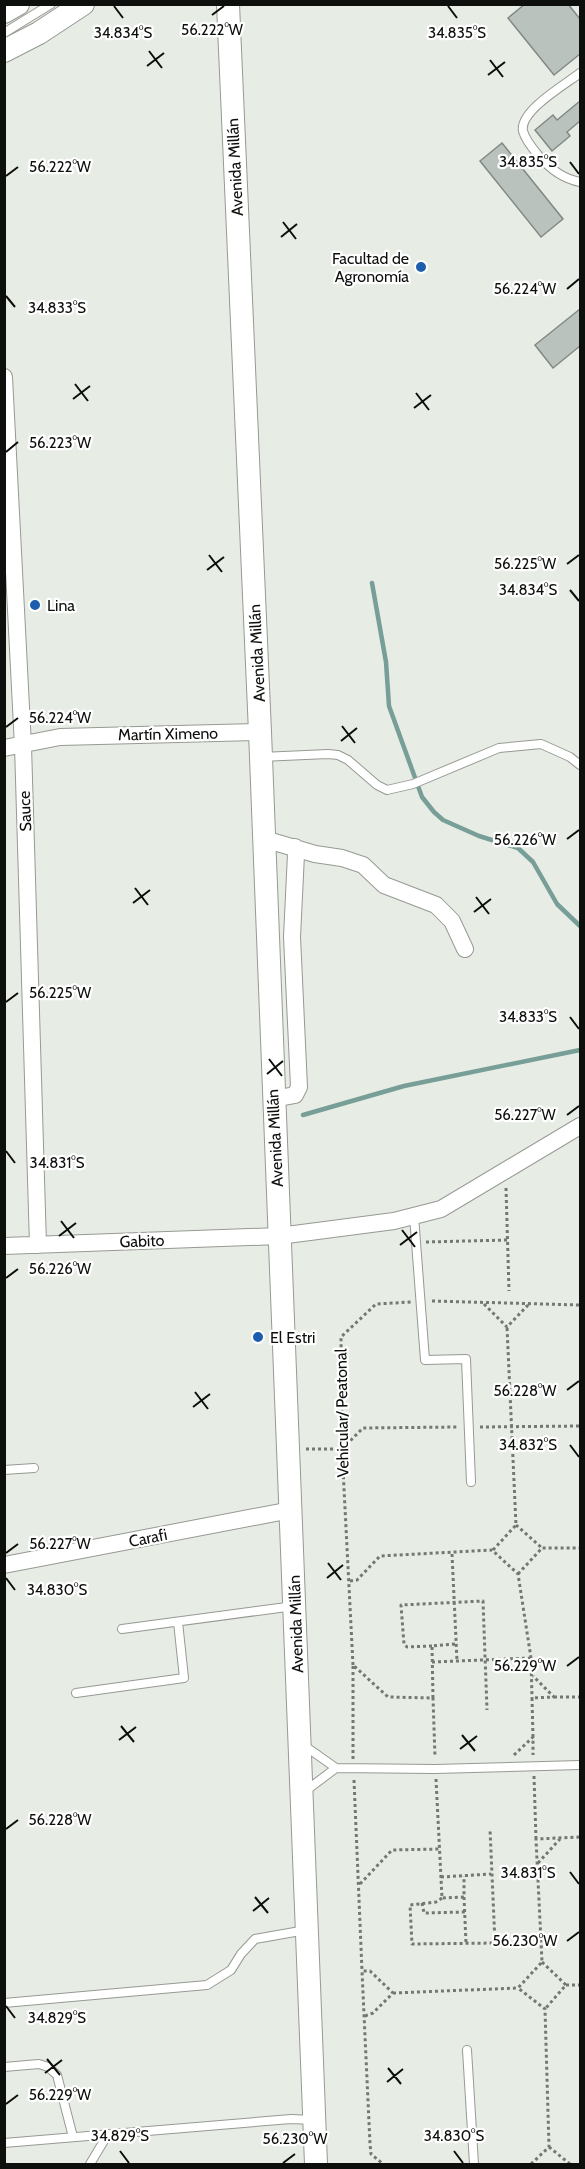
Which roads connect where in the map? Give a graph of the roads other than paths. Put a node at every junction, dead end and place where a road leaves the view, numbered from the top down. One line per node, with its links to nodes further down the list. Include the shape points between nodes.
1 (18, 4): 5 (main road)
2 (51, 4): 6 (lane)
3 (83, 4): 7 (main road)
4 (228, 4): 11 (main road, Avenida Millán)
5 (4, 12)
6 (4, 33)
7 (4, 51)
8 (580, 73): 9 (lane, via 532,109 523,131 540,157 557,173)
9 (580, 182)
10 (4, 377): 12 (street, Sauce)
11 (260, 732): 12 (street, Martín Ximeno, via 60,737); 14 (main road, Avenida Millán)
12 (23, 746): 13 (street, Martín Ximeno); 23 (street, Sauce)
13 (4, 748)
14 (261, 757): 15 (lane, via 338,755 382,788 393,790 499,748 541,744); 16 (main road, Avenida Millán)
15 (580, 765)
16 (264, 839): 17 (street); 19 (main road, Avenida Millán)
17 (295, 847): 18 (street, via 363,865 384,885 436,904 452,921); 19 (street, via 292,937 299,1087 295,1095)
18 (465, 948)
19 (273, 1099): 22 (main road, Avenida Millán)
20 (580, 1126): 21 (street, via 441,1209)
21 (414, 1216): 22 (street); 27 (lane, via 425,1360 466,1359)
22 (279, 1236): 23 (street, Gabito); 28 (main road, Avenida Millán)
23 (38, 1245): 24 (street, Gabito)
24 (4, 1246)
25 (34, 1468): 26 (lane)
26 (4, 1470)
27 (471, 1482)
28 (291, 1510): 29 (street, Carafi); 30 (main road, Avenida Millán)
29 (4, 1565)
30 (295, 1606): 31 (lane); 34 (main road, Avenida Millán)
31 (178, 1622): 32 (lane); 33 (lane, via 184,1678)
32 (122, 1629)
33 (76, 1693)
34 (301, 1743): 36 (lane); 37 (main road, Avenida Millán)
35 (580, 1765): 36 (lane)
36 (336, 1768): 37 (lane)
37 (302, 1794): 38 (main road, Avenida Millán)
38 (307, 1930): 39 (lane, via 255,1939 231,1970 207,1985); 42 (main road, Avenida Millán)
39 (4, 2003)
40 (467, 2050): 48 (lane)
41 (4, 2067): 44 (lane, via 39,2064 57,2075)
42 (314, 2120): 43 (lane); 47 (main road, Avenida Millán)
43 (108, 2134): 44 (lane); 46 (lane)
44 (73, 2137): 45 (lane)
45 (4, 2143)
46 (90, 2164)
47 (316, 2164)
48 (474, 2164)

